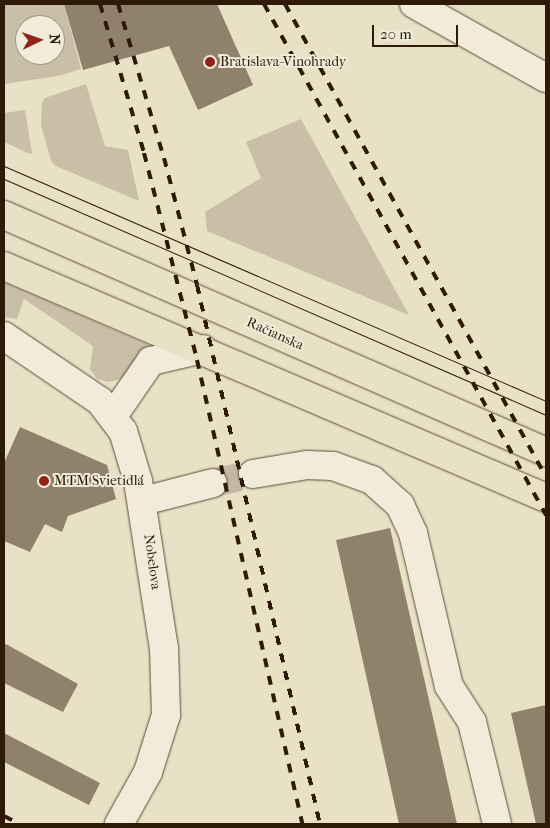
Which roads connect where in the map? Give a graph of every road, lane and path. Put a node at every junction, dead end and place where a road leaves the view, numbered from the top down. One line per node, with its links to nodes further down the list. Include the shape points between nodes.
1 (414, 4): 2 (street)
2 (546, 78)
3 (4, 215): 8 (main road, Račianska)
4 (4, 266): 6 (main road)
5 (4, 336): 7 (street, via 100,401)
6 (204, 349): 7 (street, via 151,361); 11 (main road)
7 (113, 416): 12 (street, Nobelova, via 129,448)
8 (546, 452)
9 (253, 474): 14 (street, via 298,466 333,466 372,480 400,505 413,533 449,686 472,722)
10 (213, 483): 12 (street)
11 (546, 498)
12 (142, 501): 13 (street, Nobelova, via 164,648 166,715 148,772)
13 (119, 824)
14 (497, 824)

